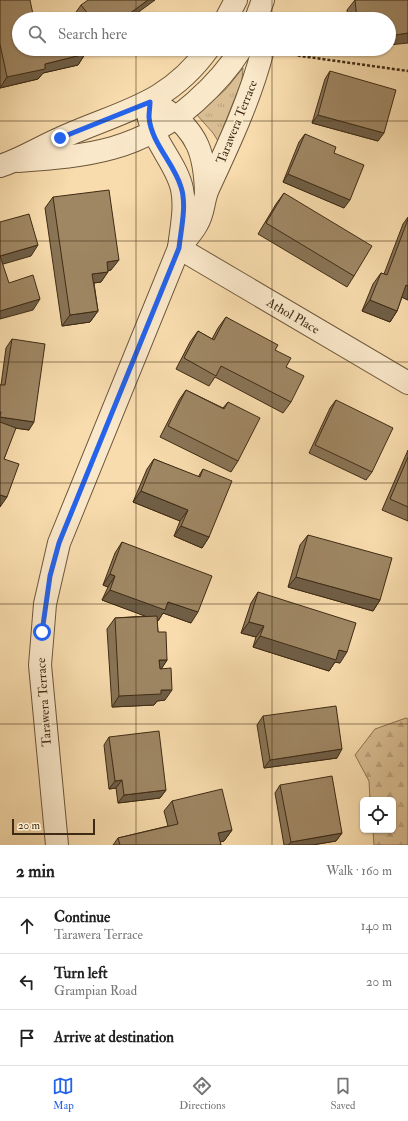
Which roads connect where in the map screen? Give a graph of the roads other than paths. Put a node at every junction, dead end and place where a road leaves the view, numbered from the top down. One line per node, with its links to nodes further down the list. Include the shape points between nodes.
1 (236, 0): 2 (street)
2 (230, 12)
3 (202, 56): 6 (street, via 177,83)
4 (236, 56): 7 (street, via 217,82)
5 (268, 56): 10 (street, Tarawera Terrace, via 259,68 232,138)
6 (150, 102): 7 (street, Tarawera Terrace); 8 (street, Tarawera Terrace, via 149,118); 9 (street, via 60,138)
7 (177, 118): 8 (street); 10 (street, Tarawera Terrace, via 190,131 203,156)
8 (153, 133): 9 (street, via 108,150); 11 (street, Tarawera Terrace, via 175,171 182,189)
9 (9, 163)
10 (206, 193): 11 (street, Tarawera Terrace, via 197,224)
11 (179, 248): 12 (street, Athol Place); 13 (street, Tarawera Terrace, via 59,543 50,576 40,665)
12 (408, 383)
13 (57, 845)

